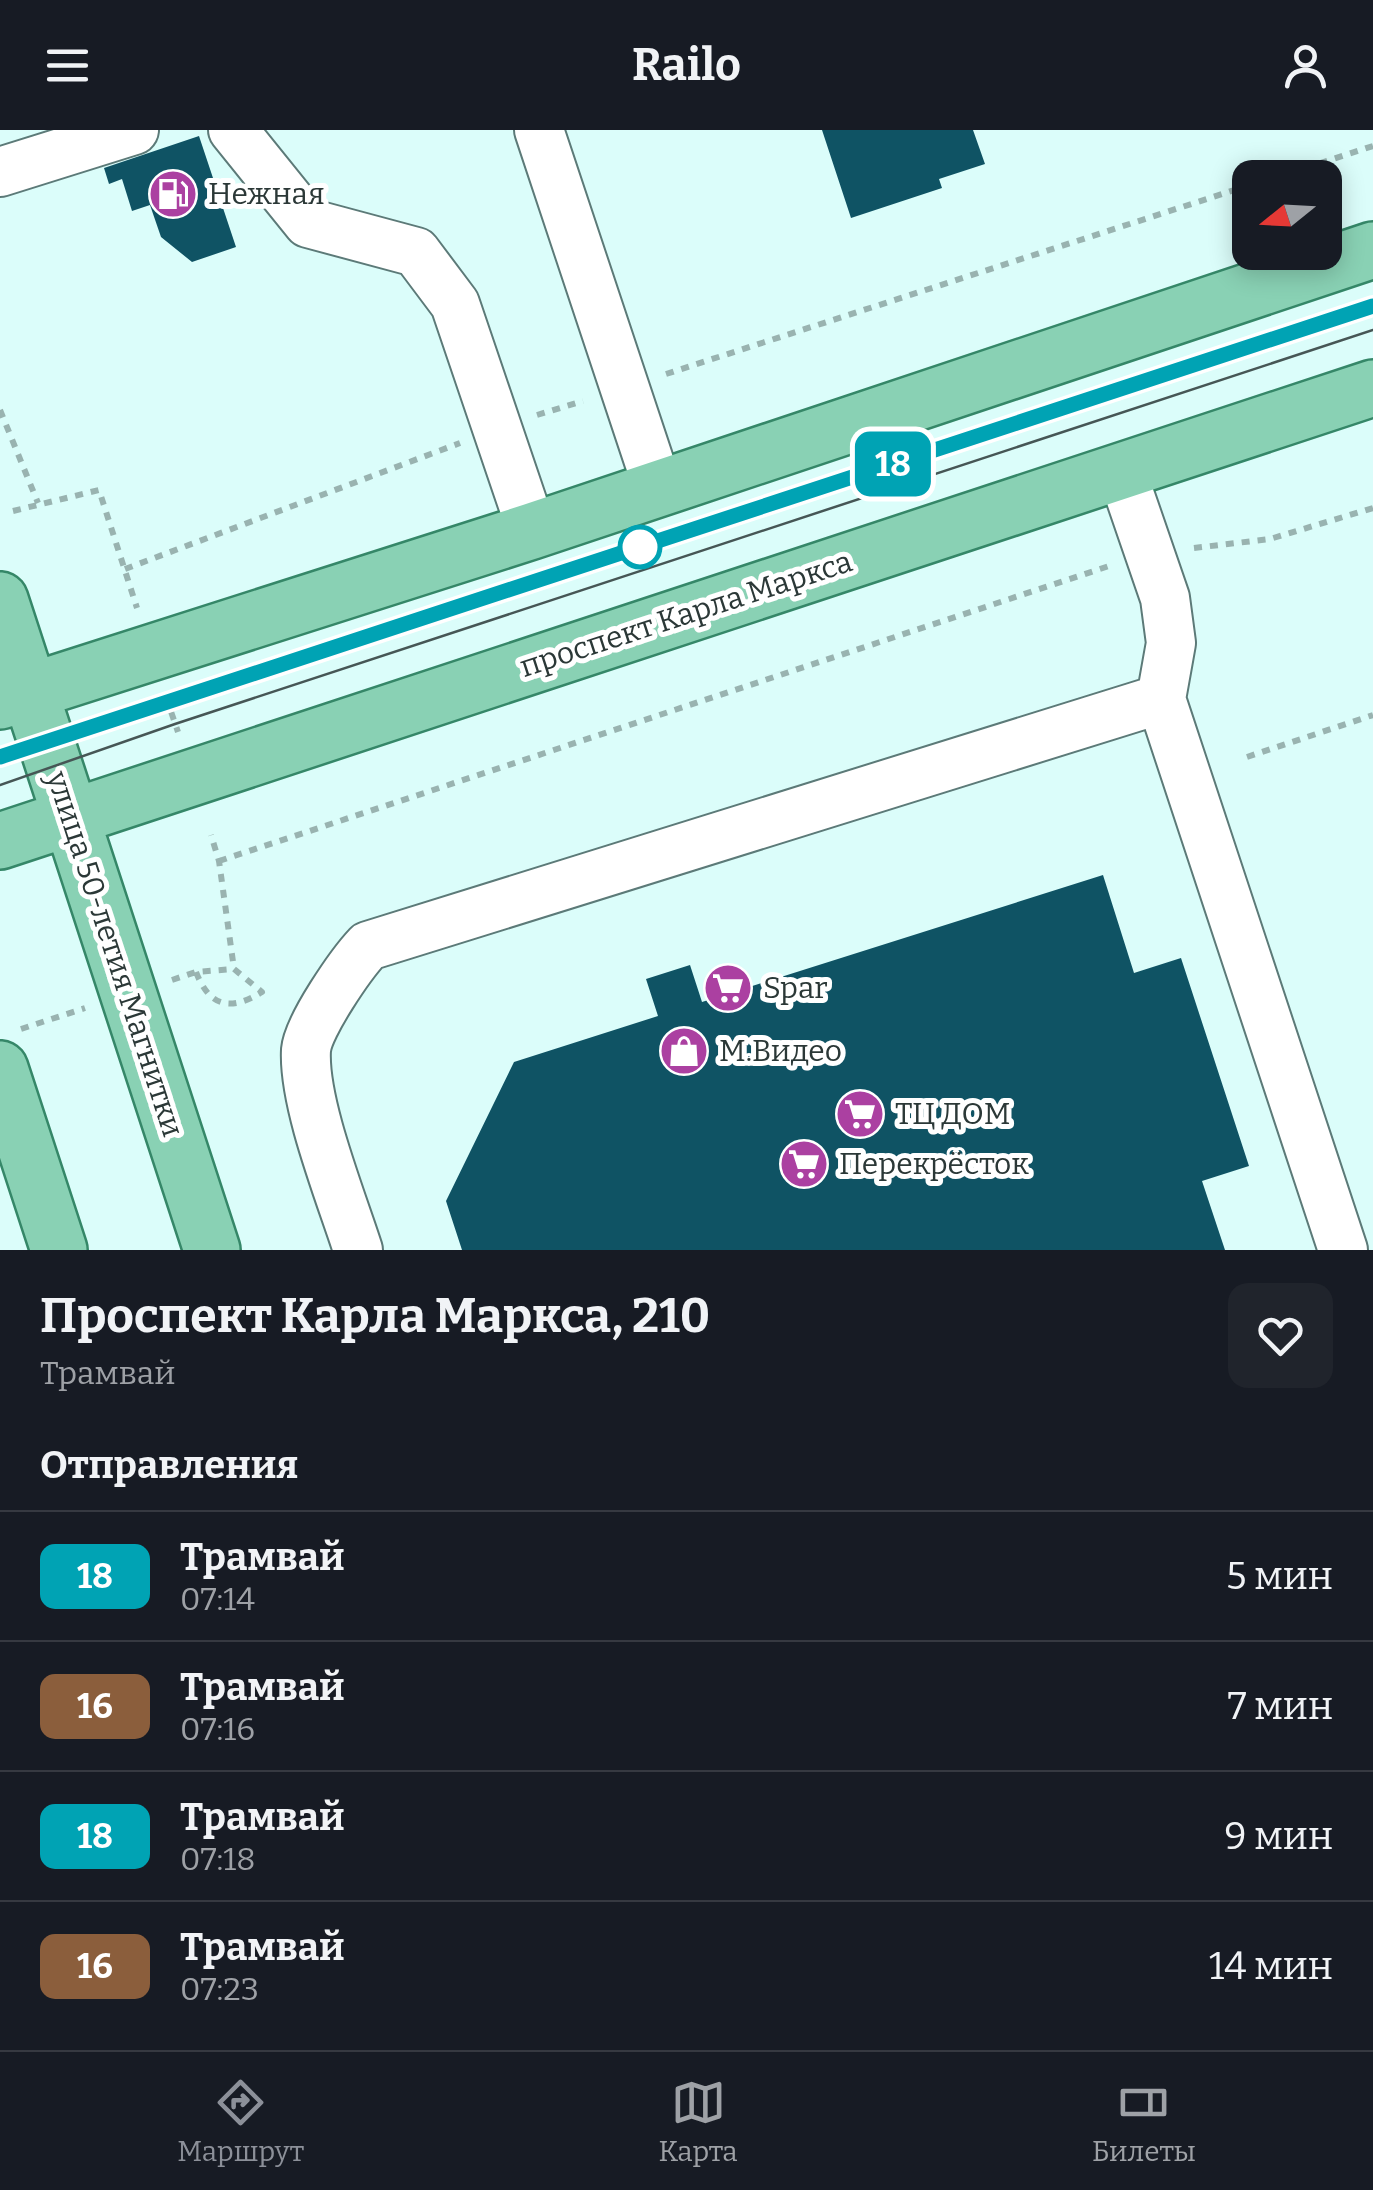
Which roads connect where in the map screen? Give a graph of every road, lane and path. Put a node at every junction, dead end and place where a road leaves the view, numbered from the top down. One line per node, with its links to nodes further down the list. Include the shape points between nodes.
1 (134, 130): 6 (lane)
2 (233, 130): 12 (lane, via 308,223 416,252 455,304)
3 (539, 130): 9 (lane)
4 (1373, 146): 5 (path)
5 (1330, 160)
6 (0, 172)
7 (1232, 192): 9 (path)
8 (1373, 250): 14 (main road)
9 (623, 388): 12 (path); 14 (lane)
10 (1361, 399): 13 (main road, проспект Карла Маркса)
11 (0, 410): 15 (path)
12 (498, 428): 18 (lane); 20 (path)
13 (1121, 470): 19 (lane); 29 (main road, проспект Карла Маркса)
14 (658, 488): 18 (main road)
15 (38, 503): 17 (path); 20 (path, via 100,490)
16 (1373, 508): 19 (path, via 1270,540)
17 (12, 511)
18 (532, 530): 24 (main road)
19 (1149, 553): 25 (lane, via 1171,642); 32 (path)
20 (124, 569): 22 (path)
21 (0, 600): 24 (main road, улица 50-летия Магнитки)
22 (138, 611)
23 (164, 690): 27 (path)
24 (15, 696): 29 (main road, улица 50-летия Магнитки)
25 (1161, 698): 40 (lane, via 368,946 348,967 306,1046 307,1085); 41 (lane)
26 (1373, 715): 28 (path)
27 (181, 743)
28 (1247, 757)
29 (71, 818): 31 (main road, проспект Карла Маркса); 39 (main road, улица 50-летия Магнитки)
30 (211, 835): 32 (path)
31 (0, 841)
32 (219, 861): 33 (path)
33 (234, 969): 34 (path); 34 (path, via 262,992 229,1005 202,988)
34 (196, 972): 35 (path)
35 (162, 983)
36 (92, 1006): 37 (path)
37 (10, 1049): 38 (main road)
38 (59, 1250)
39 (212, 1250)
40 (358, 1250)
41 (1343, 1250)

